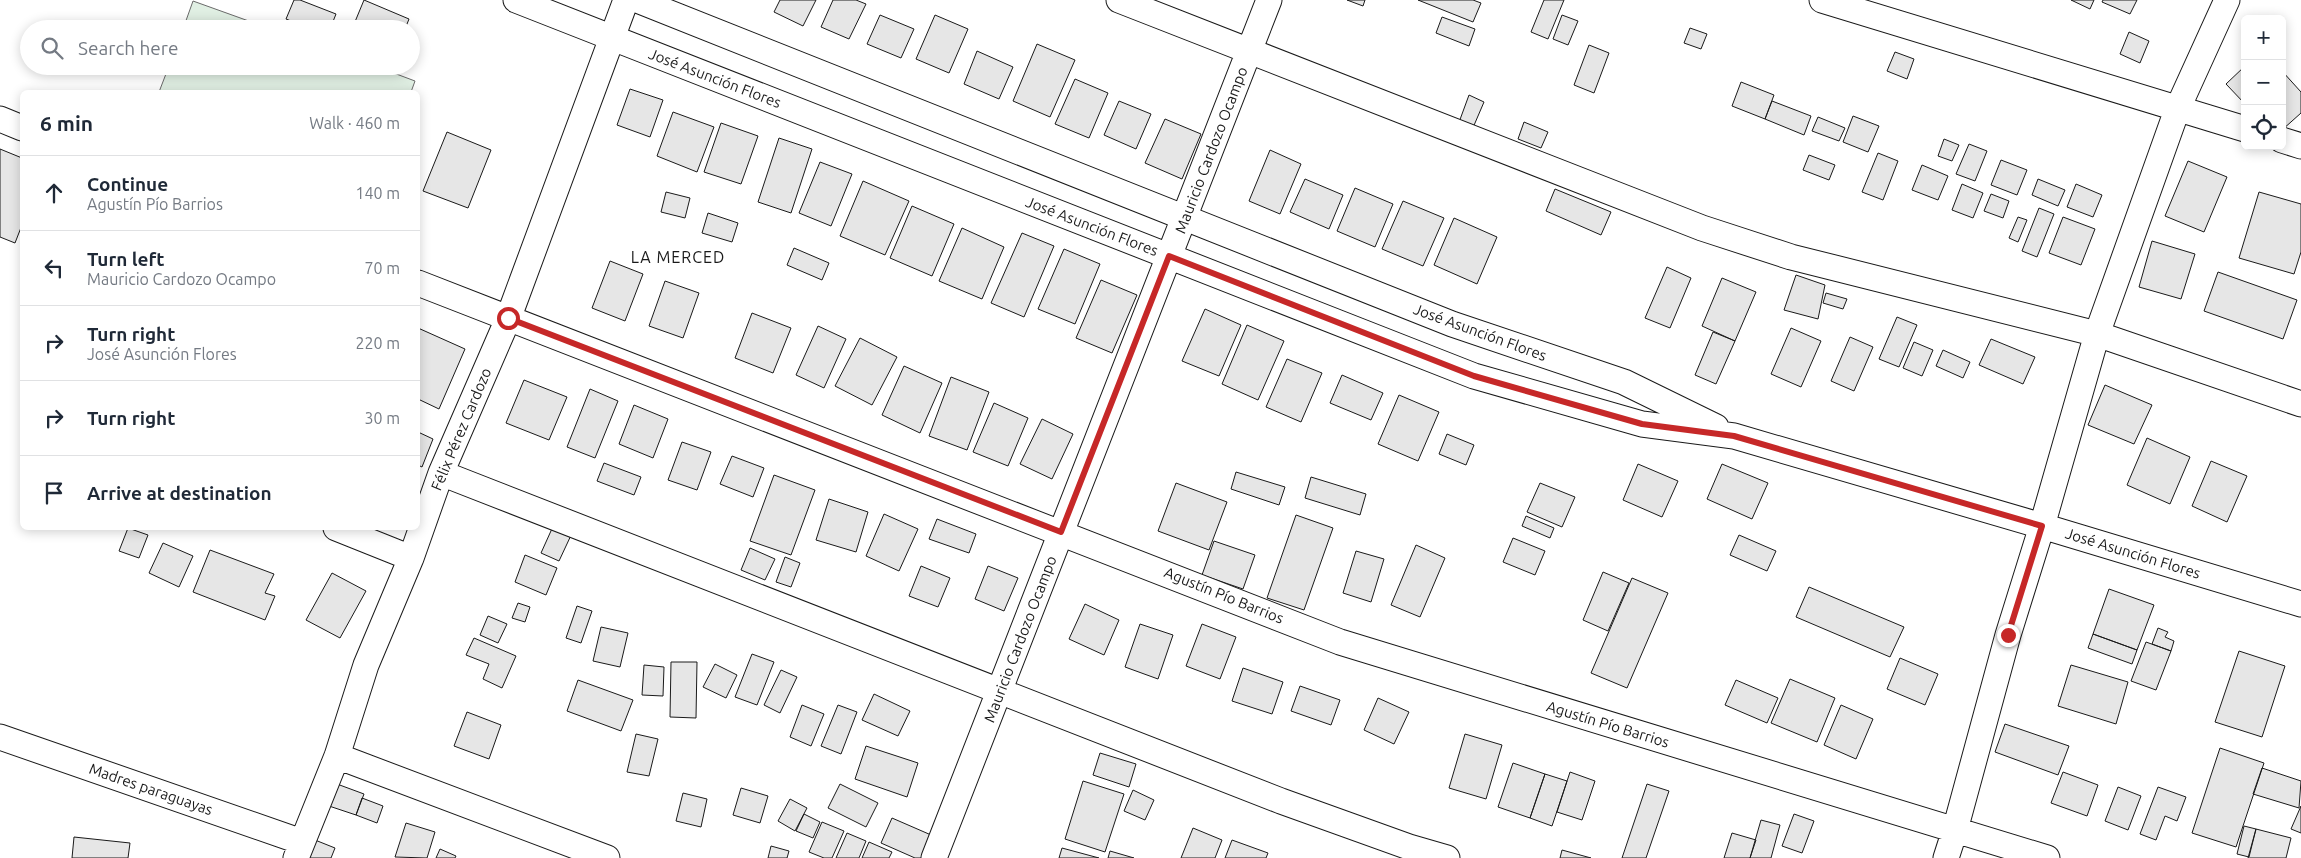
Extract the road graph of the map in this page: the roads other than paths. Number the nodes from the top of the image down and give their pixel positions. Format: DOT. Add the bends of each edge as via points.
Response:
graph roads {
  1 [pos="516,0"];
  2 [pos="626,0"];
  3 [pos="637,0"];
  4 [pos="1119,0"];
  5 [pos="1269,0"];
  6 [pos="1822,0"];
  7 [pos="2227,0"];
  8 [pos="612,38"];
  9 [pos="1249,51"];
  10 [pos="2177,110"];
  11 [pos="0,120"];
  12 [pos="20,127"];
  13 [pos="2241,128"];
  14 [pos="2286,141"];
  15 [pos="2301,146"];
  16 [pos="1184,218"];
  17 [pos="1169,256"];
  18 [pos="420,284"];
  19 [pos="508,318"];
  20 [pos="2097,334"];
  21 [pos="2301,404"];
  22 [pos="1734,436"];
  23 [pos="441,474"];
  24 [pos="2042,526"];
  25 [pos="341,530"];
  26 [pos="1061,532"];
  27 [pos="411,558"];
  28 [pos="2301,604"];
  29 [pos="1000,691"];
  30 [pos="0,737"];
  31 [pos="337,756"];
  32 [pos="1955,830"];
  33 [pos="299,850"];
  34 [pos="607,858"];
  35 [pos="934,858"];
  36 [pos="1447,858"];
  37 [pos="1946,858"];
  38 [pos="2047,858"];
  1 -- 8 [label="street, José Asunción Flores"];
  2 -- 8 [label="street, Félix Pérez Cardozo"];
  3 -- 16 [label="street, José Asunción Flores"];
  4 -- 9 [label="street"];
  5 -- 9 [label="street, Mauricio Cardozo Ocampo"];
  6 -- 10 [label="street"];
  7 -- 10 [label="street"];
  8 -- 17 [label="street, José Asunción Flores"];
  8 -- 19 [label="street, Félix Pérez Cardozo"];
  9 -- 16 [label="street, Mauricio Cardozo Ocampo"];
  9 -- 20 [label="street" via="1702,228 1791,256"];
  10 -- 13 [label="street"];
  10 -- 20 [label="street"];
  11 -- 12 [label="street"];
  14 -- 15 [label="street"];
  16 -- 17 [label="street, Mauricio Cardozo Ocampo"];
  16 -- 22 [label="street, José Asunción Flores" via="1452,324 1624,382"];
  17 -- 22 [label="street, José Asunción Flores" via="1474,376 1642,424"];
  17 -- 26 [label="street, Mauricio Cardozo Ocampo"];
  18 -- 19 [label="street, Agustín Pío Barrios"];
  19 -- 23 [label="street, Félix Pérez Cardozo"];
  19 -- 26 [label="street, Agustín Pío Barrios"];
  20 -- 21 [label="street"];
  20 -- 24 [label="street"];
  22 -- 24 [label="street, José Asunción Flores"];
  23 -- 27 [label="street, Félix Pérez Cardozo"];
  23 -- 29 [label="street"];
  24 -- 28 [label="street, José Asunción Flores"];
  24 -- 32 [label="street" via="2008,635"];
  25 -- 27 [label="street"];
  26 -- 29 [label="street, Mauricio Cardozo Ocampo"];
  26 -- 32 [label="street, Agustín Pío Barrios" via="1340,642"];
  27 -- 31 [label="street, Félix Pérez Cardozo" via="366,665"];
  29 -- 35 [label="street, Mauricio Cardozo Ocampo"];
  29 -- 36 [label="street" via="1280,801"];
  30 -- 33 [label="street, Madres paraguayas"];
  31 -- 33 [label="street, Félix Pérez Cardozo"];
  31 -- 34 [label="street"];
  32 -- 37 [label="street"];
  32 -- 38 [label="street, Agustín Pío Barrios"];
}
